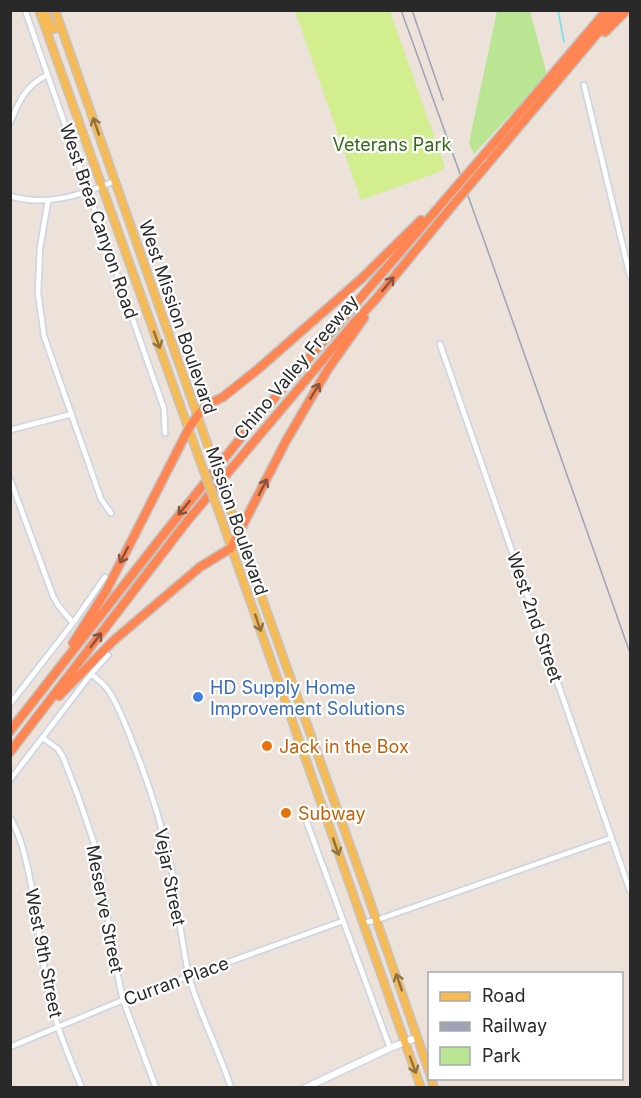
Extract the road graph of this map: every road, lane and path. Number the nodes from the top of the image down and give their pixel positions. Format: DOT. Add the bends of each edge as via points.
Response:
graph roads {
  1 [pos="25,10"];
  2 [pos="39,10"];
  3 [pos="44,10"];
  4 [pos="55,10"];
  5 [pos="607,10"];
  6 [pos="617,10"];
  7 [pos="627,10"];
  8 [pos="60,27"];
  9 [pos="583,48"];
  10 [pos="48,75"];
  11 [pos="584,85"];
  12 [pos="540,96"];
  13 [pos="10,123"];
  14 [pos="115,181"];
  15 [pos="102,186"];
  16 [pos="88,192"];
  17 [pos="10,196"];
  18 [pos="48,201"];
  19 [pos="442,203"];
  20 [pos="629,262"];
  21 [pos="630,276"];
  22 [pos="375,300"];
  23 [pos="440,344"];
  24 [pos="72,414"];
  25 [pos="197,416"];
  26 [pos="189,428"];
  27 [pos="10,430"];
  28 [pos="165,433"];
  29 [pos="10,480"];
  30 [pos="111,513"];
  31 [pos="239,533"];
  32 [pos="231,549"];
  33 [pos="105,577"];
  34 [pos="73,623"];
  35 [pos="108,655"];
  36 [pos="91,674"];
  37 [pos="13,696"];
  38 [pos="36,698"];
  39 [pos="10,704"];
  40 [pos="10,731"];
  41 [pos="22,736"];
  42 [pos="43,738"];
  43 [pos="10,752"];
  44 [pos="10,780"];
  45 [pos="10,818"];
  46 [pos="306,820"];
  47 [pos="611,838"];
  48 [pos="630,891"];
  49 [pos="377,920"];
  50 [pos="343,921"];
  51 [pos="363,923"];
  52 [pos="190,977"];
  53 [pos="123,1000"];
  54 [pos="57,1026"];
  55 [pos="418,1037"];
  56 [pos="405,1042"];
  57 [pos="10,1047"];
  58 [pos="390,1048"];
  59 [pos="428,1071"];
  60 [pos="82,1088"];
  61 [pos="156,1088"];
  62 [pos="231,1088"];
  63 [pos="304,1088"];
  64 [pos="421,1088"];
  1 -- 10 [label="street, West Brea Canyon Road"];
  2 -- 15 [label="main road, Mission Boulevard"];
  3 -- 8 [label="main road" via="52,28"];
  4 -- 8 [label="main road, West Mission Boulevard"];
  5 -- 9 [label="highway, Chino Valley Freeway"];
  6 -- 9 [label="highway, Chino Valley Freeway"];
  7 -- 9 [label="highway"];
  14 -- 8 [label="main road, West Mission Boulevard, one-way"];
  9 -- 12 [label="highway, Chino Valley Freeway"];
  10 -- 13 [label="street" via="30,86"];
  10 -- 16 [label="street, West Brea Canyon Road"];
  11 -- 20 [label="street"];
  12 -- 19 [label="highway, Chino Valley Freeway, bridge"];
  22 -- 12 [label="highway, Chino Valley Freeway, one-way, bridge"];
  14 -- 15 [label="street"];
  14 -- 25 [label="main road, West Mission Boulevard"];
  15 -- 16 [label="street"];
  15 -- 26 [label="main road, Mission Boulevard, one-way"];
  16 -- 18 [label="street"];
  16 -- 28 [label="street, West Brea Canyon Road" via="164,409"];
  17 -- 18 [label="street"];
  18 -- 24 [label="street" via="38,293 44,336"];
  19 -- 25 [label="highway" via="257,370"];
  19 -- 38 [label="highway, Chino Valley Freeway, one-way" via="247,430"];
  20 -- 21 [label="street"];
  31 -- 22 [label="highway, one-way" via="328,369"];
  41 -- 22 [label="highway, Chino Valley Freeway, one-way" via="188,520"];
  23 -- 47 [label="street, West 2nd Street"];
  24 -- 27 [label="street"];
  24 -- 30 [label="street" via="101,499"];
  25 -- 26 [label="highway"];
  25 -- 31 [label="main road, West Mission Boulevard, bridge"];
  26 -- 32 [label="main road, Mission Boulevard, bridge"];
  26 -- 38 [label="highway, one-way" via="106,591"];
  29 -- 34 [label="street" via="53,596"];
  31 -- 32 [label="highway"];
  31 -- 49 [label="main road, West Mission Boulevard"];
  32 -- 41 [label="highway" via="200,567 113,640"];
  32 -- 51 [label="main road, Mission Boulevard, one-way"];
  33 -- 34 [label="street"];
  34 -- 37 [label="street"];
  35 -- 36 [label="street"];
  36 -- 42 [label="street"];
  36 -- 52 [label="street, Vejar Street" via="109,692 146,777 166,843"];
  37 -- 39 [label="street"];
  38 -- 40 [label="highway, Chino Valley Freeway"];
  41 -- 43 [label="highway, Chino Valley Freeway"];
  42 -- 44 [label="street"];
  42 -- 53 [label="street, Meserve Street" via="63,757 94,843"];
  45 -- 54 [label="street, West 9th Street" via="27,863"];
  46 -- 50 [label="street"];
  47 -- 48 [label="street, West 2nd Street"];
  47 -- 49 [label="street"];
  49 -- 51 [label="street"];
  55 -- 49 [label="main road, West Mission Boulevard, one-way"];
  50 -- 52 [label="street, Curran Place"];
  50 -- 58 [label="street"];
  51 -- 56 [label="main road, Mission Boulevard"];
  52 -- 53 [label="street, Curran Place"];
  52 -- 62 [label="street, Vejar Street"];
  53 -- 54 [label="street, Curran Place"];
  53 -- 61 [label="street, Meserve Street"];
  54 -- 57 [label="street, Curran Place"];
  54 -- 60 [label="street, West 9th Street"];
  55 -- 56 [label="street"];
  55 -- 59 [label="main road, West Mission Boulevard"];
  56 -- 58 [label="street"];
  56 -- 64 [label="main road, one-way"];
  58 -- 63 [label="street"];
}
